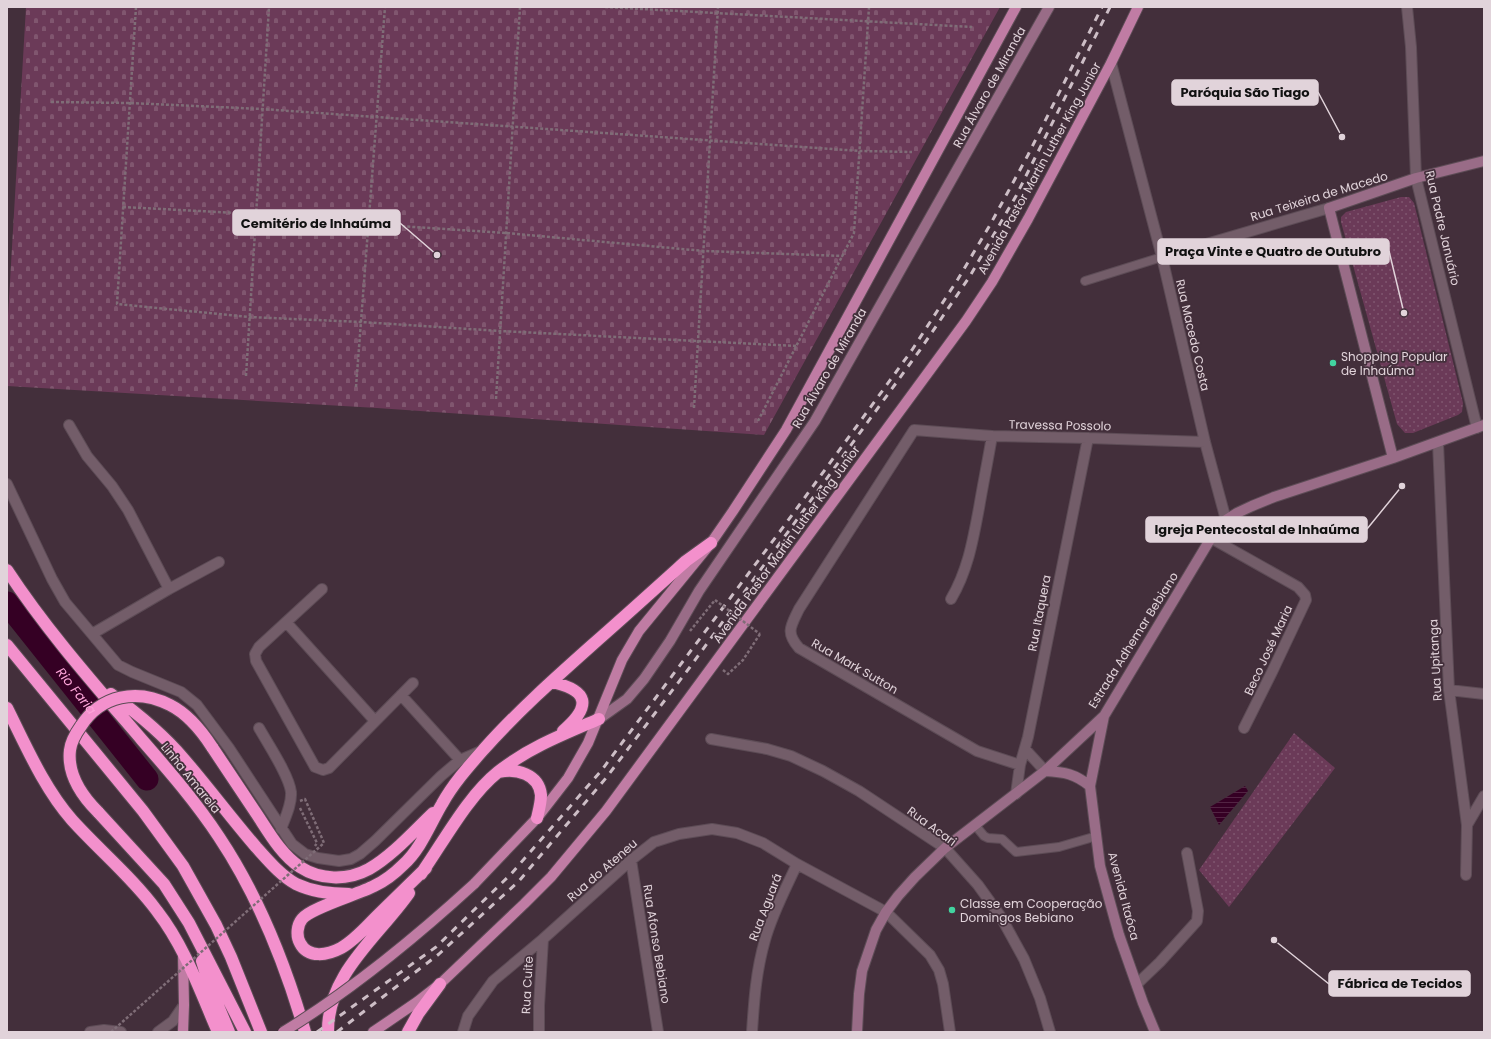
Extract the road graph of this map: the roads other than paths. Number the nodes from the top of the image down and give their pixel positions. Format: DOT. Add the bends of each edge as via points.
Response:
graph roads {
  1 [pos="1016,7"];
  2 [pos="1049,7"];
  3 [pos="1138,7"];
  4 [pos="1407,7"];
  5 [pos="1111,63"];
  6 [pos="1484,161"];
  7 [pos="1416,178"];
  8 [pos="1329,208"];
  9 [pos="1162,257"];
  10 [pos="1085,281"];
  11 [pos="69,425"];
  12 [pos="1481,427"];
  13 [pos="914,430"];
  14 [pos="992,436"];
  15 [pos="1088,438"];
  16 [pos="1205,442"];
  17 [pos="1438,443"];
  18 [pos="1393,458"];
  19 [pos="7,484"];
  20 [pos="1226,520"];
  21 [pos="1211,538"];
  22 [pos="711,543"];
  23 [pos="219,562"];
  24 [pos="7,570"];
  25 [pos="322,588"];
  26 [pos="169,589"];
  27 [pos="951,598"];
  28 [pos="286,622"];
  29 [pos="92,634"];
  30 [pos="7,645"];
  31 [pos="88,677"];
  32 [pos="551,682"];
  33 [pos="413,683"];
  34 [pos="1448,690"];
  35 [pos="1484,694"];
  36 [pos="401,695"];
  37 [pos="7,708"];
  38 [pos="1104,716"];
  39 [pos="599,719"];
  40 [pos="375,721"];
  41 [pos="259,728"];
  42 [pos="1244,728"];
  43 [pos="552,739"];
  44 [pos="711,739"];
  45 [pos="1025,749"];
  46 [pos="484,750"];
  47 [pos="460,760"];
  48 [pos="1020,765"];
  49 [pos="1045,771"];
  50 [pos="498,772"];
  51 [pos="1090,786"];
  52 [pos="1016,794"];
  53 [pos="1484,796"];
  54 [pos="443,802"];
  55 [pos="537,818"];
  56 [pos="975,825"];
  57 [pos="1467,825"];
  58 [pos="281,829"];
  59 [pos="1096,836"];
  60 [pos="945,848"];
  61 [pos="1187,854"];
  62 [pos="631,860"];
  63 [pos="797,864"];
  64 [pos="426,868"];
  65 [pos="1466,875"];
  66 [pos="359,894"];
  67 [pos="886,912"];
  68 [pos="196,938"];
  69 [pos="543,939"];
  70 [pos="182,950"];
  71 [pos="440,984"];
  72 [pos="1137,984"];
  73 [pos="184,1006"];
  74 [pos="93,1032"];
  75 [pos="121,1032"];
  76 [pos="158,1032"];
  77 [pos="183,1032"];
  78 [pos="218,1032"];
  79 [pos="229,1032"];
  80 [pos="245,1032"];
  81 [pos="260,1032"];
  82 [pos="283,1032"];
  83 [pos="305,1032"];
  84 [pos="328,1032"];
  85 [pos="373,1032"];
  86 [pos="408,1032"];
  87 [pos="463,1032"];
  88 [pos="539,1032"];
  89 [pos="658,1032"];
  90 [pos="752,1032"];
  91 [pos="857,1032"];
  92 [pos="950,1032"];
  93 [pos="1050,1032"];
  94 [pos="1155,1032"];
  1 -- 22 [label="main road" via="786,430 734,512"];
  2 -- 39 [label="main road, Rua Álvaro de Miranda" via="815,421 699,591 644,679 627,698"];
  3 -- 5 [label="main road, Avenida Pastor Martin Luther King Junior"];
  4 -- 7 [label="street, Rua Padre Januário"];
  5 -- 9 [label="street, Rua Macedo Costa"];
  5 -- 71 [label="main road, Avenida Pastor Martin Luther King Junior" via="1028,220 992,282 961,328 606,811 551,877"];
  6 -- 7 [label="main road, Rua Teixeira de Macedo"];
  7 -- 8 [label="main road, Rua Teixeira de Macedo"];
  7 -- 12 [label="street, Rua Padre Januário"];
  8 -- 9 [label="street, Rua Teixeira de Macedo"];
  8 -- 18 [label="main road"];
  9 -- 10 [label="lane"];
  9 -- 16 [label="street, Rua Macedo Costa"];
  11 -- 26 [label="street" via="88,456 121,498"];
  12 -- 17 [label="main road, Estrada Adhemar Bebiano"];
  13 -- 14 [label="street, Travessa Possolo"];
  13 -- 48 [label="street, Rua Mark Sutton" via="799,609 790,628 792,640 813,657 977,751"];
  14 -- 15 [label="street, Travessa Possolo"];
  14 -- 27 [label="street" via="972,547 965,571"];
  15 -- 16 [label="street, Travessa Possolo"];
  15 -- 45 [label="street, Rua Itaquera"];
  16 -- 20 [label="street, Rua Macedo Costa"];
  17 -- 18 [label="main road, Estrada Adhemar Bebiano"];
  17 -- 34 [label="street, Rua Upitanga"];
  18 -- 20 [label="main road, Estrada Adhemar Bebiano" via="1274,497"];
  19 -- 29 [label="street" via="65,602"];
  20 -- 21 [label="main road, Estrada Adhemar Bebiano"];
  21 -- 38 [label="main road, Estrada Adhemar Bebiano"];
  21 -- 42 [label="street, Beco José Maria" via="1298,587 1306,600"];
  22 -- 32 [label="highway" via="686,561"];
  22 -- 39 [label="main road" via="639,631 622,660"];
  23 -- 26 [label="street"];
  24 -- 31 [label="highway, Linha Amarela" via="47,627"];
  25 -- 28 [label="street"];
  26 -- 29 [label="street"];
  28 -- 40 [label="street"];
  28 -- 40 [label="street" via="258,647 256,661 315,768 329,768"];
  29 -- 58 [label="street" via="118,665 181,692 197,705 229,748"];
  30 -- 81 [label="highway" via="144,812 183,866 216,924"];
  31 -- 66 [label="highway" via="139,715 163,737 274,867 296,883 312,890 330,894"];
  31 -- 83 [label="highway, Linha Amarela" via="195,804 239,869 262,911 275,943"];
  32 -- 43 [label="highway" via="571,688 580,696 582,702 582,708 574,721"];
  32 -- 46 [label="highway" via="522,708"];
  33 -- 36 [label="street"];
  34 -- 35 [label="street"];
  34 -- 57 [label="street, Rua Upitanga"];
  36 -- 40 [label="street"];
  36 -- 47 [label="street"];
  37 -- 70 [label="highway" via="53,794 72,820 148,899 170,928"];
  38 -- 49 [label="main road, Estrada Adhemar Bebiano"];
  38 -- 51 [label="main road, Avenida Itaóca"];
  39 -- 43 [label="highway"];
  39 -- 55 [label="main road" via="568,778"];
  41 -- 58 [label="street" via="284,772 291,791"];
  43 -- 50 [label="highway"];
  44 -- 60 [label="street, Rua Acari" via="767,749 798,759 859,791"];
  45 -- 48 [label="street, Rua Itaquera"];
  45 -- 49 [label="street"];
  46 -- 47 [label="street"];
  46 -- 54 [label="highway"];
  47 -- 58 [label="street" via="375,841 351,859 328,860 305,854 292,844"];
  48 -- 52 [label="street, Rua Itaquera"];
  49 -- 51 [label="main road" via="1074,775"];
  49 -- 52 [label="main road, Estrada Adhemar Bebiano"];
  50 -- 55 [label="highway" via="518,771 534,779 541,795"];
  50 -- 64 [label="highway" via="466,807"];
  51 -- 59 [label="main road, Avenida Itaóca"];
  52 -- 56 [label="main road, Estrada Adhemar Bebiano"];
  53 -- 57 [label="street"];
  54 -- 66 [label="highway" via="419,846 405,863 377,885"];
  54 -- 68 [label="highway, bridge" via="405,840 368,869 350,877 313,874 298,866 283,851 199,728 185,715 156,699 138,696 109,700 95,709 75,736 70,750 73,776 87,801 164,884 179,905"];
  55 -- 82 [label="main road, bridge" via="474,884 440,915 341,994"];
  56 -- 59 [label="lane" via="984,836 1002,839 1016,852 1059,847"];
  56 -- 60 [label="main road, Estrada Adhemar Bebiano"];
  57 -- 65 [label="street, Rua Upitanga"];
  59 -- 72 [label="main road, Avenida Itaóca" via="1100,866 1119,935"];
  60 -- 67 [label="main road, Estrada Adhemar Bebiano" via="907,886"];
  60 -- 93 [label="street, Rua Acari" via="978,885 1001,917 1024,959"];
  61 -- 72 [label="street" via="1198,911 1197,921"];
  62 -- 63 [label="street, Rua do Ateneu" via="654,842 679,834 712,829 738,833 763,843"];
  62 -- 69 [label="street, Rua do Ateneu"];
  62 -- 89 [label="street, Rua Afonso Bebiano"];
  63 -- 67 [label="street, Rua do Ateneu"];
  63 -- 90 [label="street, Rua Aguará" via="765,940 756,982"];
  64 -- 66 [label="highway" via="341,948 320,955 304,949 297,936 302,919 310,912"];
  64 -- 84 [label="highway" via="400,906 352,962 340,982 332,1003"];
  67 -- 91 [label="main road, Estrada Adhemar Bebiano" via="876,930 862,971"];
  67 -- 92 [label="street, Rua do Ateneu" via="930,956 939,970 944,984"];
  68 -- 79 [label="highway" via="204,969"];
  68 -- 80 [label="highway"];
  69 -- 87 [label="street, Rua do Ateneu" via="493,981 468,1016"];
  69 -- 88 [label="street, Rua Cuite"];
  70 -- 73 [label="main road"];
  70 -- 78 [label="highway"];
  71 -- 85 [label="main road, Avenida Pastor Martin Luther King Junior"];
  71 -- 86 [label="highway"];
  72 -- 94 [label="main road, Avenida Itaóca"];
  73 -- 76 [label="street" via="173,1021"];
  73 -- 77 [label="main road"];
  74 -- 75 [label="street"];
}
